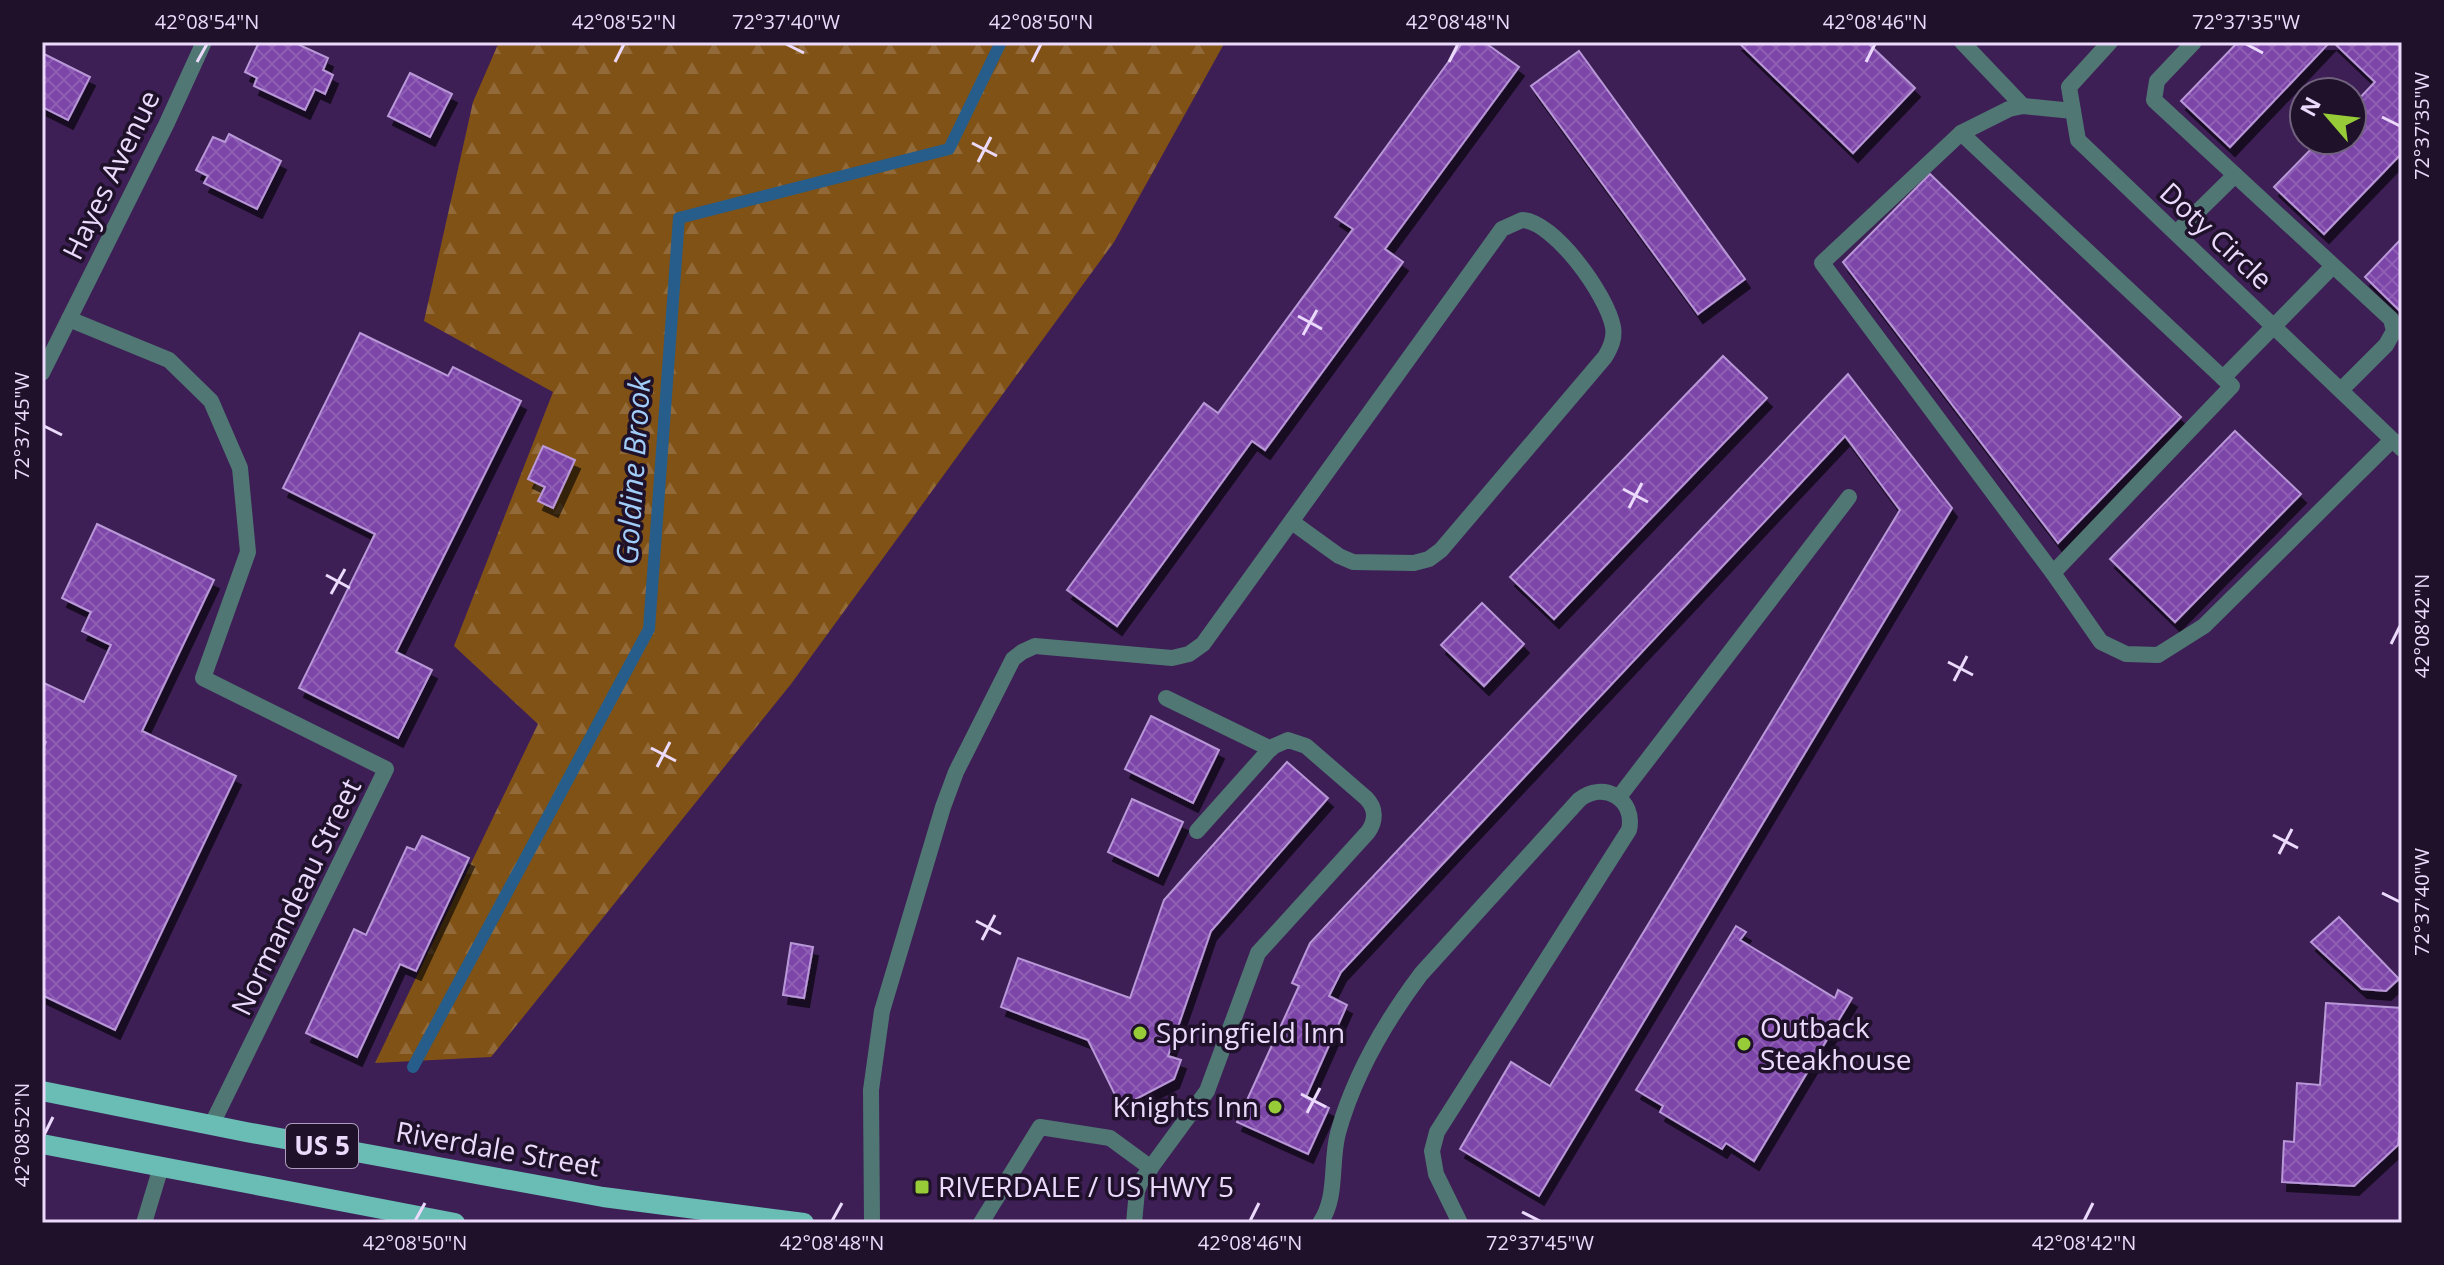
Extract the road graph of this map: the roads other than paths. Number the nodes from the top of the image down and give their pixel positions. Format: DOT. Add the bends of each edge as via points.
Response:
graph roads {
  1 [pos="204,42"];
  2 [pos="1962,42"];
  3 [pos="2110,42"];
  4 [pos="2194,42"];
  5 [pos="2023,106"];
  6 [pos="2073,111"];
  7 [pos="1961,133"];
  8 [pos="2235,175"];
  9 [pos="2176,233"];
  10 [pos="2333,266"];
  11 [pos="69,319"];
  12 [pos="2274,326"];
  13 [pos="42,373"];
  14 [pos="2223,378"];
  15 [pos="2341,390"];
  16 [pos="2397,445"];
  17 [pos="1849,497"];
  18 [pos="1292,522"];
  19 [pos="2053,573"];
  20 [pos="1166,698"];
  21 [pos="1271,749"];
  22 [pos="1619,797"];
  23 [pos="1197,831"];
  24 [pos="42,1091"];
  25 [pos="212,1124"];
  26 [pos="42,1144"];
  27 [pos="161,1167"];
  28 [pos="1151,1168"];
  29 [pos="144,1223"];
  30 [pos="455,1223"];
  31 [pos="804,1223"];
  32 [pos="872,1223"];
  33 [pos="981,1223"];
  34 [pos="1134,1223"];
  35 [pos="1320,1223"];
  36 [pos="1460,1223"];
  1 -- 11 [label="street, Hayes Avenue"];
  2 -- 5 [label="street"];
  3 -- 6 [label="street, Doty Circle" via="2069,86"];
  4 -- 8 [label="street" via="2157,81 2154,100"];
  5 -- 6 [label="street"];
  5 -- 7 [label="street"];
  6 -- 9 [label="street, Doty Circle" via="2078,140"];
  7 -- 14 [label="street"];
  7 -- 19 [label="street" via="1822,263"];
  8 -- 9 [label="street"];
  8 -- 10 [label="street"];
  9 -- 12 [label="street, Doty Circle"];
  10 -- 12 [label="street"];
  10 -- 15 [label="street" via="2391,319 2394,331"];
  11 -- 13 [label="street, Hayes Avenue"];
  11 -- 25 [label="street, Normandeau Street" via="169,360 211,401 240,468 248,552 203,678 386,769"];
  12 -- 14 [label="street"];
  12 -- 15 [label="street, Doty Circle"];
  14 -- 19 [label="street" via="2232,386"];
  15 -- 16 [label="street, Doty Circle"];
  16 -- 19 [label="street" via="2204,626 2158,655 2126,654 2101,642"];
  17 -- 22 [label="street"];
  18 -- 18 [label="street" via="1502,229 1522,220 1542,226 1593,281 1613,326 1611,346 1584,381 1429,559 1353,562"];
  18 -- 32 [label="street" via="1203,644 1189,654 1172,658 1035,646 1005,671 943,807 882,1011 871,1090"];
  20 -- 21 [label="street"];
  21 -- 23 [label="street"];
  21 -- 28 [label="street" via="1288,740 1306,746 1370,803 1373,821 1258,953 1207,1091"];
  22 -- 35 [label="street" via="1599,791 1579,800 1402,1000 1345,1107 1332,1196"];
  22 -- 36 [label="street" via="1630,815 1626,837 1437,1132 1432,1151 1436,1174"];
  24 -- 25 [label="main road, Riverdale Street / US 5"];
  25 -- 31 [label="main road, Riverdale Street / US 5" via="603,1197"];
  26 -- 27 [label="main road, US 5"];
  27 -- 29 [label="street"];
  27 -- 30 [label="main road, US 5"];
  28 -- 33 [label="street" via="1110,1138 1040,1127"];
  28 -- 34 [label="street" via="1138,1188"];
}
